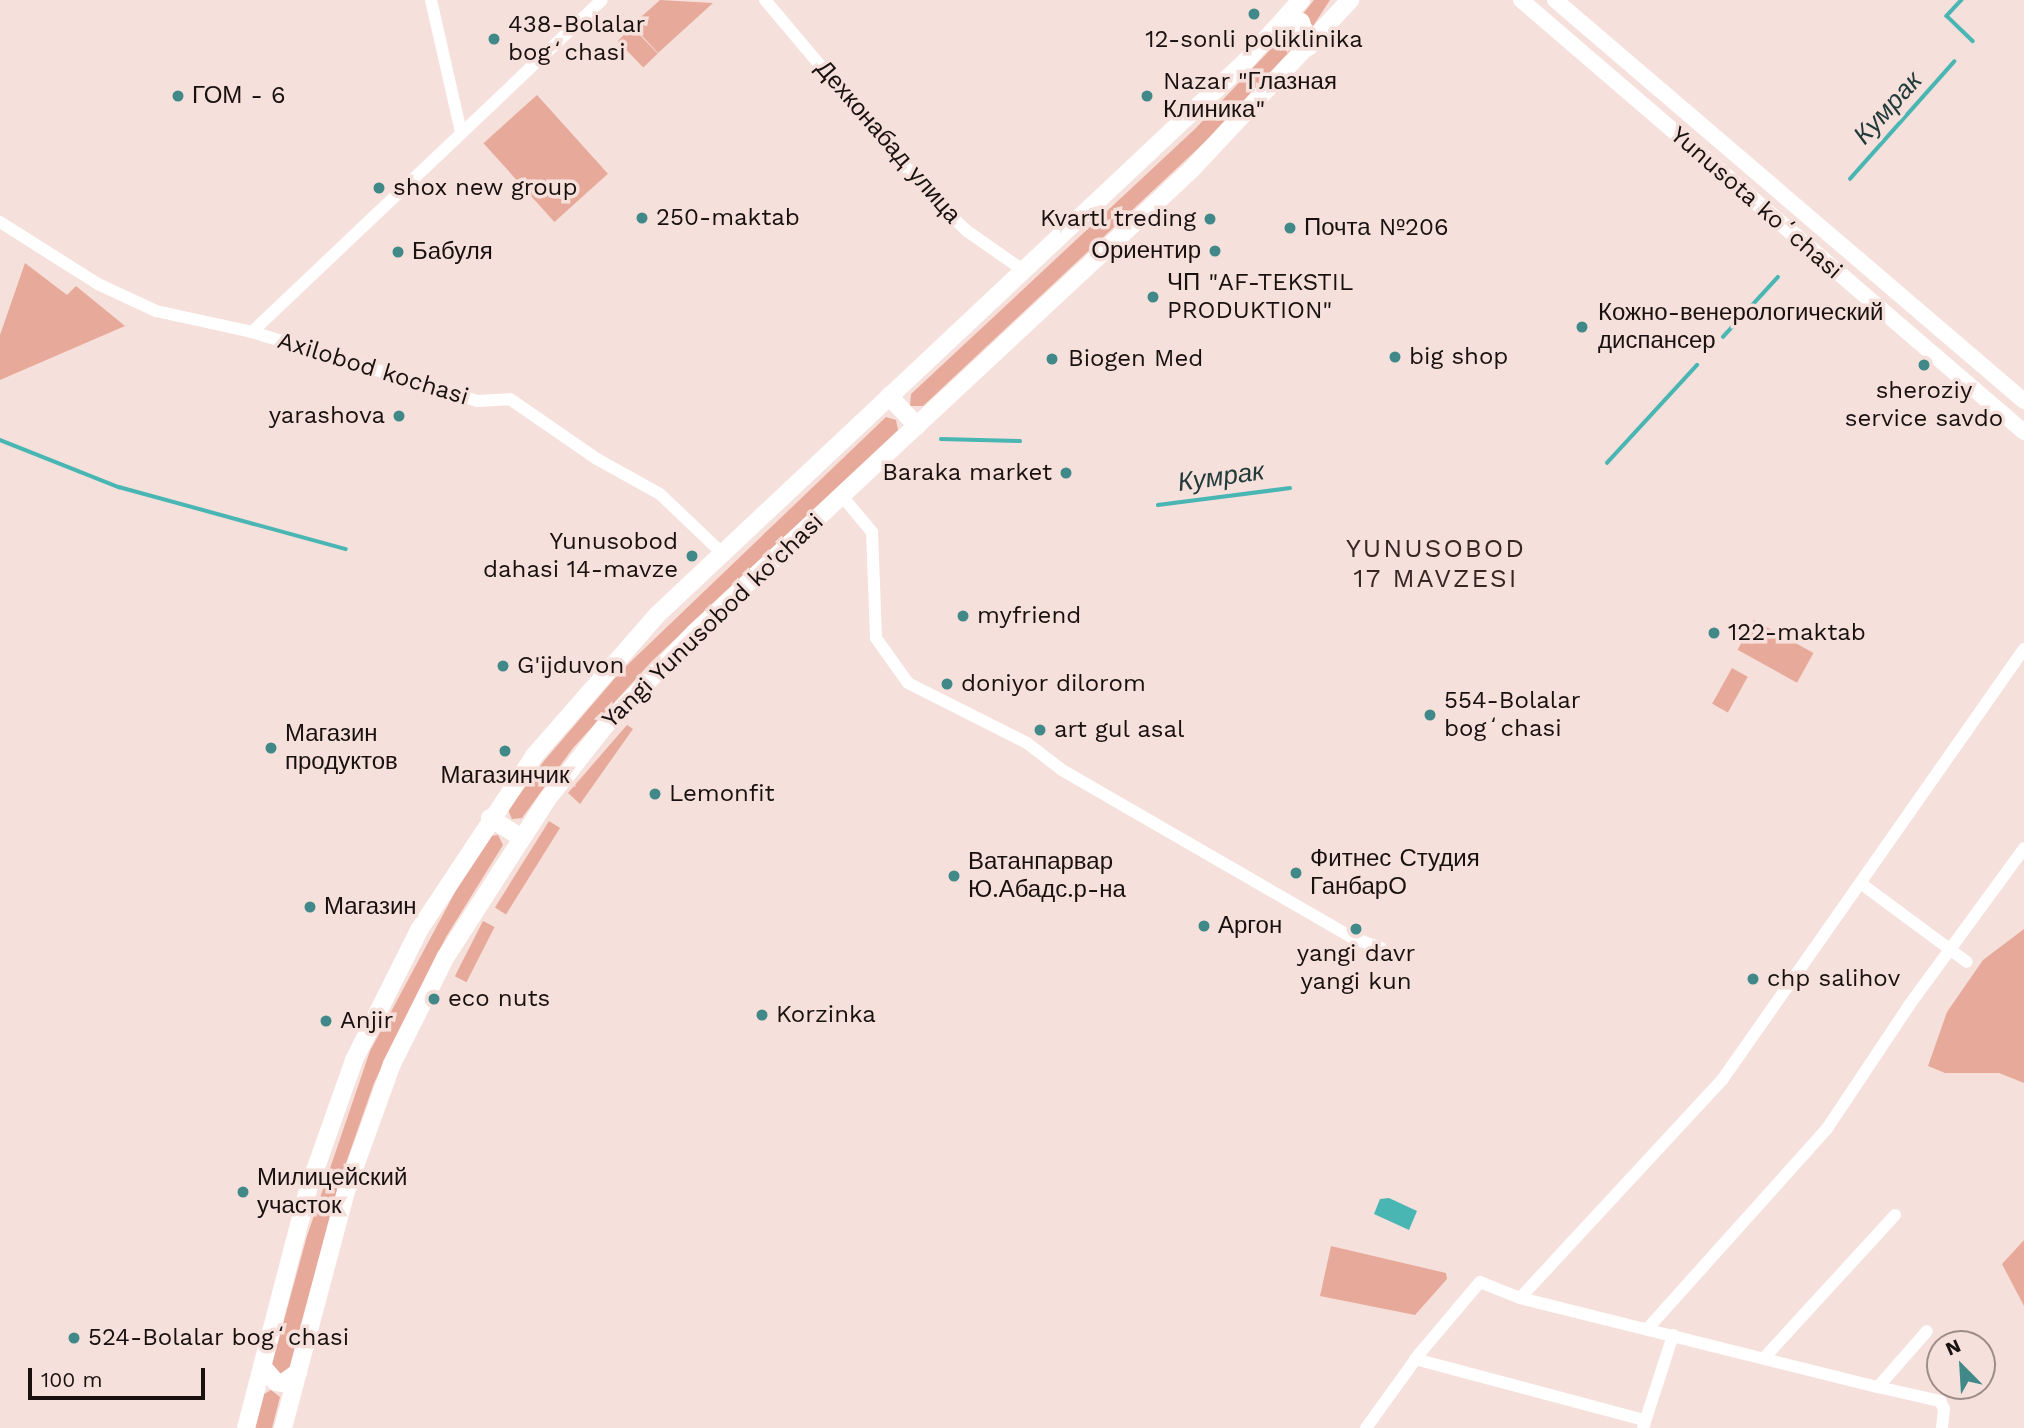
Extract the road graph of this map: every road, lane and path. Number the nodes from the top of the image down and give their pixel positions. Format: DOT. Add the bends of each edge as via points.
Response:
graph roads {
  1 [pos="431,0"];
  2 [pos="602,0"];
  3 [pos="765,0"];
  4 [pos="1301,0"];
  5 [pos="1350,0"];
  6 [pos="1521,0"];
  7 [pos="1555,0"];
  8 [pos="1283,21"];
  9 [pos="1309,47"];
  10 [pos="461,132"];
  11 [pos="0,222"];
  12 [pos="1023,270"];
  13 [pos="252,332"];
  14 [pos="889,396"];
  15 [pos="2024,401"];
  16 [pos="917,426"];
  17 [pos="2024,432"];
  18 [pos="842,496"];
  19 [pos="722,553"];
  20 [pos="2024,649"];
  21 [pos="490,818"];
  22 [pos="521,837"];
  23 [pos="2024,848"];
  24 [pos="1863,885"];
  25 [pos="1381,948"];
  26 [pos="1952,948"];
  27 [pos="1967,962"];
  28 [pos="1895,1215"];
  29 [pos="1520,1298"];
  30 [pos="1648,1327"];
  31 [pos="1926,1332"];
  32 [pos="1673,1335"];
  33 [pos="1764,1358"];
  34 [pos="1415,1359"];
  35 [pos="262,1366"];
  36 [pos="298,1372"];
  37 [pos="1878,1387"];
  38 [pos="1644,1424"];
  39 [pos="246,1428"];
  40 [pos="283,1428"];
  41 [pos="1366,1428"];
  42 [pos="1941,1428"];
  1 -- 10 [label="street"];
  2 -- 10 [label="street"];
  3 -- 12 [label="street, Дехконабад улица" via="933,199 967,231"];
  4 -- 8 [label="main road, Yangi Yunusobod ko'chasi"];
  5 -- 9 [label="main road, Yangi Yunusobod ko'chasi"];
  6 -- 17 [label="street, Yunusota koʻchasi"];
  7 -- 15 [label="street, Yunusota koʻchasi"];
  8 -- 9 [label="main road" via="1301,22"];
  8 -- 12 [label="main road, Yangi Yunusobod ko'chasi"];
  9 -- 16 [label="main road, Yangi Yunusobod ko'chasi" via="1191,170"];
  10 -- 13 [label="street"];
  11 -- 13 [label="street, Axilobod kochasi" via="99,284 156,311"];
  12 -- 14 [label="main road, Yangi Yunusobod ko'chasi"];
  13 -- 19 [label="street, Axilobod kochasi" via="477,401 510,399 597,459 660,494"];
  14 -- 16 [label="main road"];
  14 -- 19 [label="main road, Yangi Yunusobod ko'chasi"];
  16 -- 18 [label="main road, Yangi Yunusobod ko'chasi"];
  18 -- 22 [label="main road, Yangi Yunusobod ko'chasi" via="639,689 579,758"];
  18 -- 25 [label="street" via="872,532 876,638 908,683 1027,743 1062,770 1353,938"];
  19 -- 21 [label="main road, Yangi Yunusobod ko'chasi" via="591,686"];
  20 -- 24 [label="street"];
  21 -- 22 [label="main road"];
  21 -- 35 [label="main road, Yangi Yunusobod ko'chasi" via="419,930 354,1060 309,1190"];
  22 -- 36 [label="main road, Yangi Yunusobod ko'chasi" via="432,980 381,1090 346,1191"];
  23 -- 26 [label="street"];
  24 -- 26 [label="street"];
  24 -- 29 [label="street" via="1722,1080"];
  26 -- 27 [label="street"];
  26 -- 30 [label="street" via="1826,1130"];
  28 -- 33 [label="street"];
  29 -- 30 [label="street"];
  29 -- 34 [label="street" via="1480,1282"];
  30 -- 32 [label="street"];
  31 -- 37 [label="street"];
  32 -- 33 [label="street"];
  32 -- 38 [label="street"];
  33 -- 37 [label="street"];
  34 -- 38 [label="street"];
  34 -- 41 [label="street"];
  35 -- 36 [label="main road" via="276,1382 284,1383"];
  35 -- 39 [label="main road, Yangi Yunusobod ko'chasi"];
  36 -- 40 [label="main road, Yangi Yunusobod ko'chasi"];
  37 -- 42 [label="street" via="1940,1401 1944,1409"];
}
